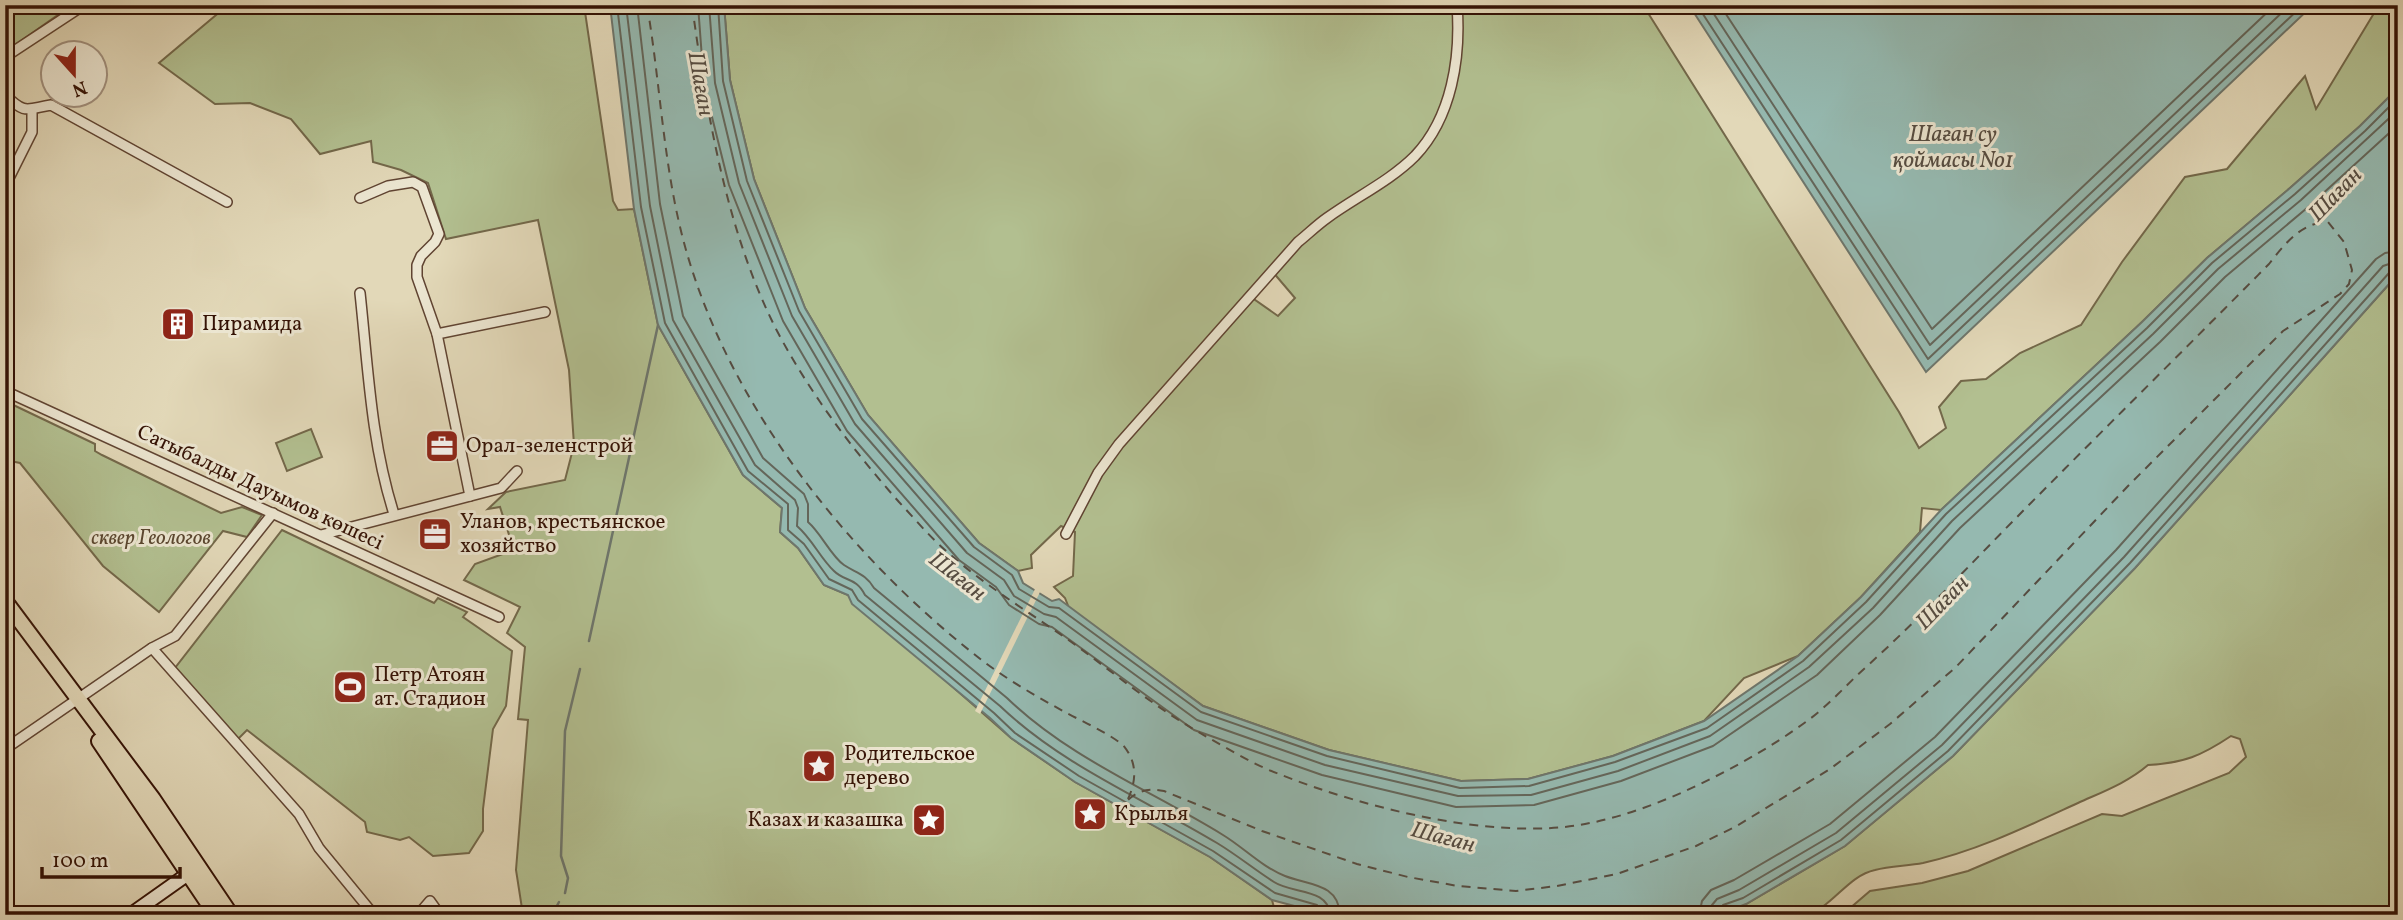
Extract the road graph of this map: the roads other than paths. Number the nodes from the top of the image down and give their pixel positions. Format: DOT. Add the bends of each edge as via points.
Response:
graph roads {
  1 [pos="84,5"];
  2 [pos="1457,5"];
  3 [pos="5,57"];
  4 [pos="5,95"];
  5 [pos="32,111"];
  6 [pos="5,186"];
  7 [pos="360,198"];
  8 [pos="227,202"];
  9 [pos="360,293"];
  10 [pos="545,312"];
  11 [pos="437,334"];
  12 [pos="5,391"];
  13 [pos="517,471"];
  14 [pos="470,496"];
  15 [pos="273,513"];
  16 [pos="394,514"];
  17 [pos="1066,534"];
  18 [pos="321,535"];
  19 [pos="5,601"];
  20 [pos="5,617"];
  21 [pos="499,617"];
  22 [pos="152,649"];
  23 [pos="76,702"];
  24 [pos="5,750"];
  25 [pos="194,870"];
  26 [pos="130,915"];
  27 [pos="216,915"];
  28 [pos="231,915"];
  29 [pos="374,915"];
  30 [pos="418,915"];
  31 [pos="440,915"];
  1 -- 3 [label="street"];
  2 -- 17 [label="street" via="1451,87 1430,136 1383,181 1298,242 1119,444"];
  4 -- 5 [label="street" via="20,109"];
  5 -- 6 [label="street" via="32,132"];
  5 -- 8 [label="street" via="51,105"];
  7 -- 11 [label="street" via="413,181 422,187 439,234 421,256 418,277"];
  9 -- 16 [label="street" via="376,442"];
  10 -- 11 [label="street"];
  11 -- 14 [label="street"];
  12 -- 15 [label="street, Сатыбалды Дауымов көшесі"];
  13 -- 14 [label="street" via="501,488"];
  14 -- 16 [label="street"];
  15 -- 18 [label="street, Сатыбалды Дауымов көшесі"];
  15 -- 22 [label="street" via="175,636"];
  16 -- 18 [label="street"];
  18 -- 21 [label="street, Сатыбалды Дауымов көшесі"];
  19 -- 23 [label="main road"];
  20 -- 23 [label="main road"];
  22 -- 23 [label="street"];
  22 -- 29 [label="street" via="299,814 319,848"];
  23 -- 24 [label="street"];
  23 -- 25 [label="main road"];
  25 -- 26 [label="main road"];
  25 -- 27 [label="main road"];
  25 -- 28 [label="main road"];
  30 -- 31 [label="street" via="430,901"];
}
